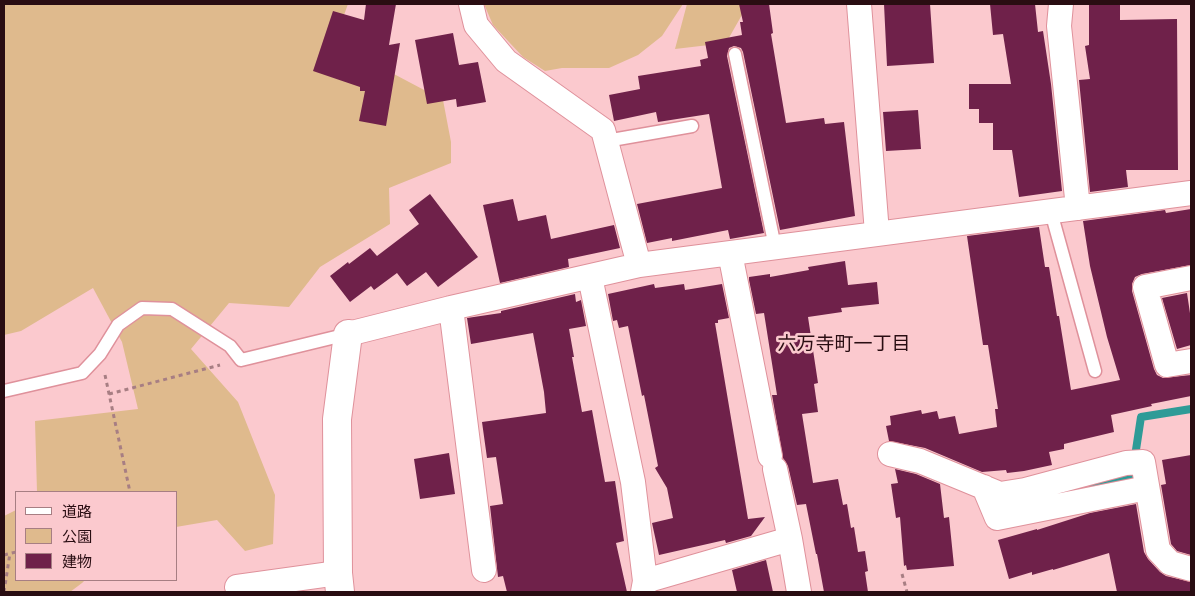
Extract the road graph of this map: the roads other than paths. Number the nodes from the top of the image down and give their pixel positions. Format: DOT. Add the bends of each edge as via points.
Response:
graph roads {
  1 [pos="471,4"];
  2 [pos="858,4"];
  3 [pos="1061,4"];
  4 [pos="735,54"];
  5 [pos="692,126"];
  6 [pos="606,142"];
  7 [pos="1191,193"];
  8 [pos="1078,208"];
  9 [pos="1051,212"];
  10 [pos="878,233"];
  11 [pos="775,248"];
  12 [pos="730,253"];
  13 [pos="639,265"];
  14 [pos="590,277"];
  15 [pos="1191,278"];
  16 [pos="451,308"];
  17 [pos="348,334"];
  18 [pos="1191,361"];
  19 [pos="1096,371"];
  20 [pos="4,392"];
  21 [pos="890,454"];
  22 [pos="790,539"];
  23 [pos="484,570"];
  24 [pos="1191,570"];
  25 [pos="339,583"];
  26 [pos="644,586"];
  27 [pos="236,587"];
  28 [pos="799,592"];
  1 -- 6 [label="street" via="476,25 506,61 603,130"];
  2 -- 10 [label="street"];
  3 -- 8 [label="street" via="1059,26"];
  4 -- 11 [label="lane"];
  5 -- 6 [label="lane"];
  6 -- 13 [label="street"];
  7 -- 8 [label="street"];
  8 -- 9 [label="street"];
  9 -- 10 [label="street"];
  9 -- 19 [label="lane"];
  10 -- 11 [label="street"];
  11 -- 12 [label="street"];
  12 -- 13 [label="street"];
  12 -- 22 [label="street"];
  13 -- 14 [label="street"];
  14 -- 16 [label="street"];
  14 -- 26 [label="street" via="633,482"];
  15 -- 18 [label="street" via="1144,287 1167,365"];
  16 -- 17 [label="street"];
  16 -- 23 [label="street"];
  17 -- 20 [label="lane" via="241,360 230,346 172,309 142,308 118,325 100,354 82,372"];
  17 -- 25 [label="street" via="336,419"];
  21 -- 24 [label="street" via="920,461 1000,494 1126,463 1143,462 1158,550 1170,563"];
  22 -- 26 [label="street"];
  22 -- 28 [label="street"];
  25 -- 27 [label="street"];
}
